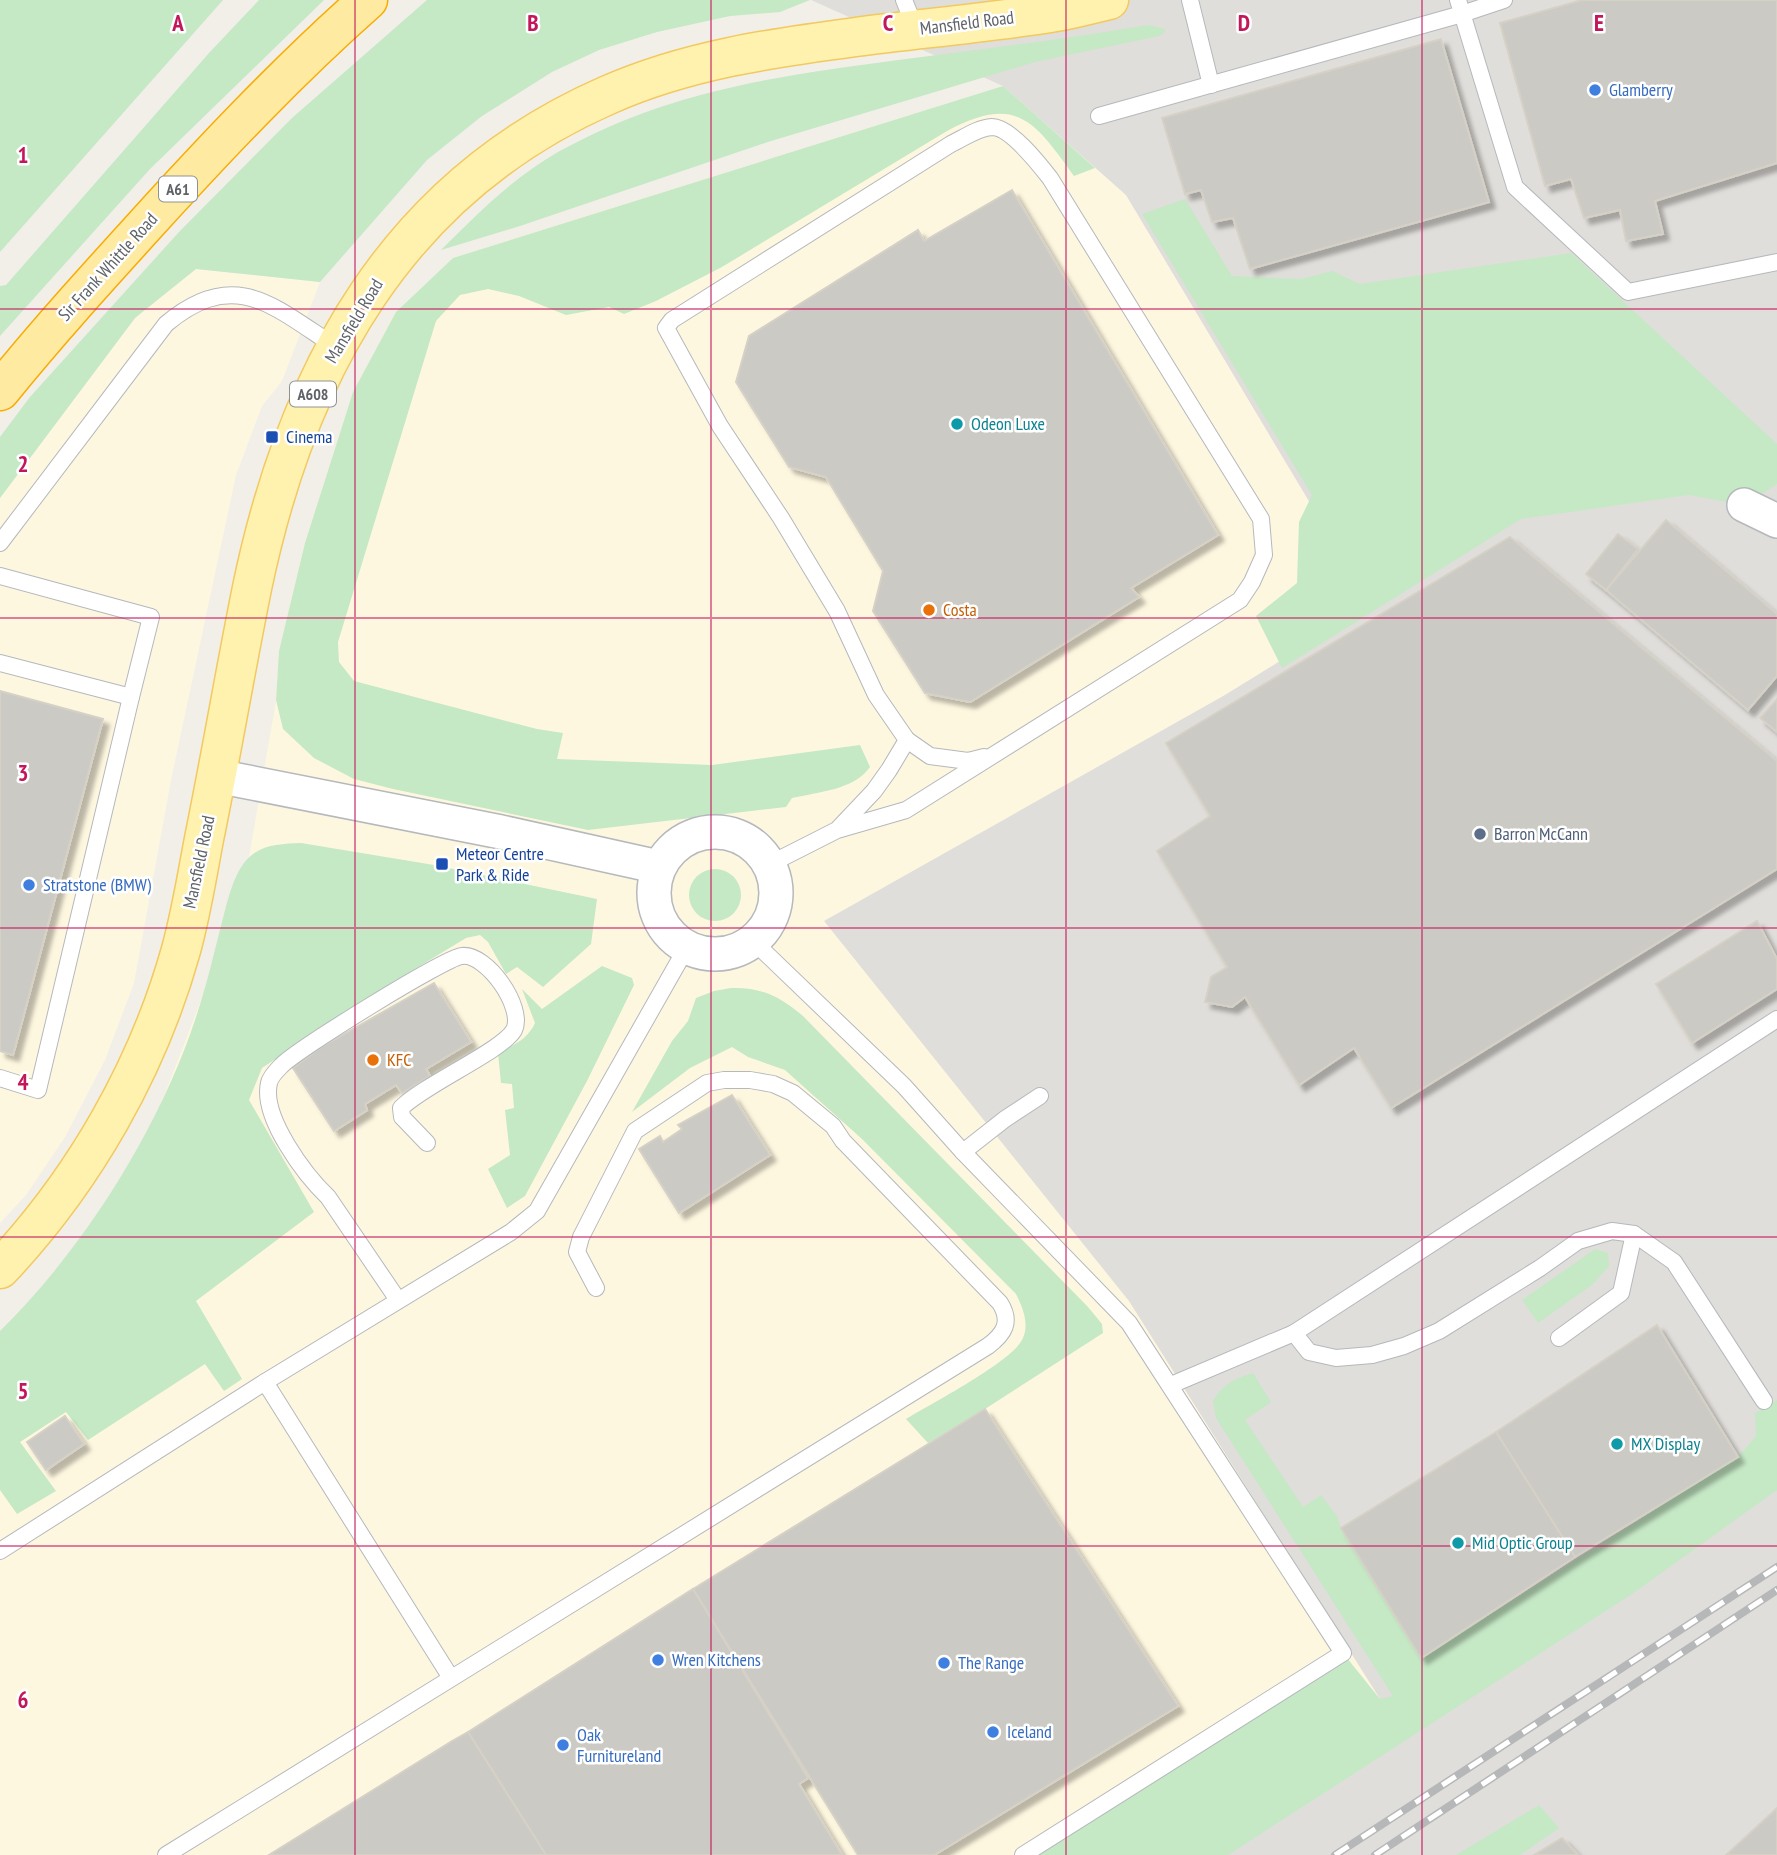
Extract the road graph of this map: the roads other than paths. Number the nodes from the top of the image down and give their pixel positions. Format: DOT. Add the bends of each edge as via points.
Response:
graph roads {
  1 [pos="368,0"];
  2 [pos="1109,0"];
  3 [pos="1190,0"];
  4 [pos="1504,0"];
  5 [pos="1070,4"];
  6 [pos="1460,7"];
  7 [pos="910,15"];
  8 [pos="1211,85"];
  9 [pos="1099,116"];
  10 [pos="1777,262"];
  11 [pos="336,346"];
  12 [pos="0,391"];
  13 [pos="1744,505"];
  14 [pos="1777,521"];
  15 [pos="0,543"];
  16 [pos="0,576"];
  17 [pos="0,663"];
  18 [pos="131,697"];
  19 [pos="907,740"];
  20 [pos="993,755"];
  21 [pos="217,776"];
  22 [pos="837,830"];
  23 [pos="769,864"];
  24 [pos="659,867"];
  25 [pos="753,941"];
  26 [pos="687,947"];
  27 [pos="1777,1019"];
  28 [pos="0,1079"];
  29 [pos="1040,1096"];
  30 [pos="427,1143"];
  31 [pos="963,1152"];
  32 [pos="1634,1234"];
  33 [pos="0,1269"];
  34 [pos="596,1288"];
  35 [pos="397,1300"];
  36 [pos="1294,1333"];
  37 [pos="1559,1338"];
  38 [pos="265,1382"];
  39 [pos="1171,1385"];
  40 [pos="1764,1401"];
  41 [pos="0,1551"];
  42 [pos="451,1678"];
  43 [pos="166,1855"];
  44 [pos="1023,1855"];
  1 -- 12 [label="highway, Sir Frank Whittle Road / A61" via="199,166"];
  2 -- 5 [label="main road, Mansfield Road / A608"];
  3 -- 8 [label="lane"];
  4 -- 6 [label="lane"];
  5 -- 7 [label="main road, Mansfield Road / A608" via="1048,13"];
  6 -- 8 [label="lane"];
  6 -- 10 [label="lane" via="1515,187 1628,292"];
  7 -- 11 [label="main road, Mansfield Road / A608" via="649,79 572,112 505,153 420,225 361,303"];
  8 -- 9 [label="lane"];
  11 -- 15 [label="lane" via="270,304 239,294 206,299 177,314"];
  11 -- 21 [label="main road, Mansfield Road / A608" via="300,424 265,538"];
  13 -- 14 [label="street"];
  16 -- 18 [label="lane" via="151,617"];
  17 -- 18 [label="lane"];
  18 -- 28 [label="lane" via="38,1090"];
  19 -- 20 [label="lane" via="930,756 968,761"];
  19 -- 20 [label="lane" via="876,695 837,611 720,426 666,328 951,144 992,127 1028,151 1050,177 1261,519 1264,555 1240,600"];
  19 -- 22 [label="lane" via="874,791"];
  20 -- 22 [label="lane" via="906,810"];
  21 -- 24 [label="street"];
  21 -- 33 [label="main road, Mansfield Road / A608" via="181,949 138,1065 93,1149 38,1226"];
  22 -- 23 [label="lane"];
  23 -- 24 [label="street" via="758,848 742,837 703,832 685,839"];
  23 -- 25 [label="street" via="776,884 775,905 767,925"];
  24 -- 26 [label="street" via="654,904 671,936"];
  25 -- 26 [label="street" via="728,953"];
  25 -- 31 [label="lane" via="904,1086"];
  26 -- 35 [label="lane" via="537,1211"];
  27 -- 36 [label="lane"];
  29 -- 31 [label="lane"];
  30 -- 35 [label="lane" via="402,1117 401,1108 437,1080 502,1042 517,1023 517,1013 501,984 489,967 471,956 444,963 356,1016 280,1066 269,1081 268,1103 276,1124"];
  31 -- 39 [label="lane" via="1129,1322"];
  32 -- 36 [label="lane" via="1612,1231 1578,1241 1439,1331 1404,1346 1336,1358 1309,1352"];
  32 -- 37 [label="lane" via="1621,1293"];
  32 -- 40 [label="lane" via="1674,1262"];
  34 -- 42 [label="lane" via="578,1252 579,1245 635,1130 707,1083 750,1080 793,1093 833,1126 1000,1303 1006,1323 998,1338"];
  35 -- 38 [label="lane"];
  36 -- 39 [label="lane"];
  38 -- 41 [label="lane"];
  38 -- 42 [label="lane"];
  39 -- 44 [label="lane" via="1343,1653"];
  42 -- 43 [label="lane"];
}
